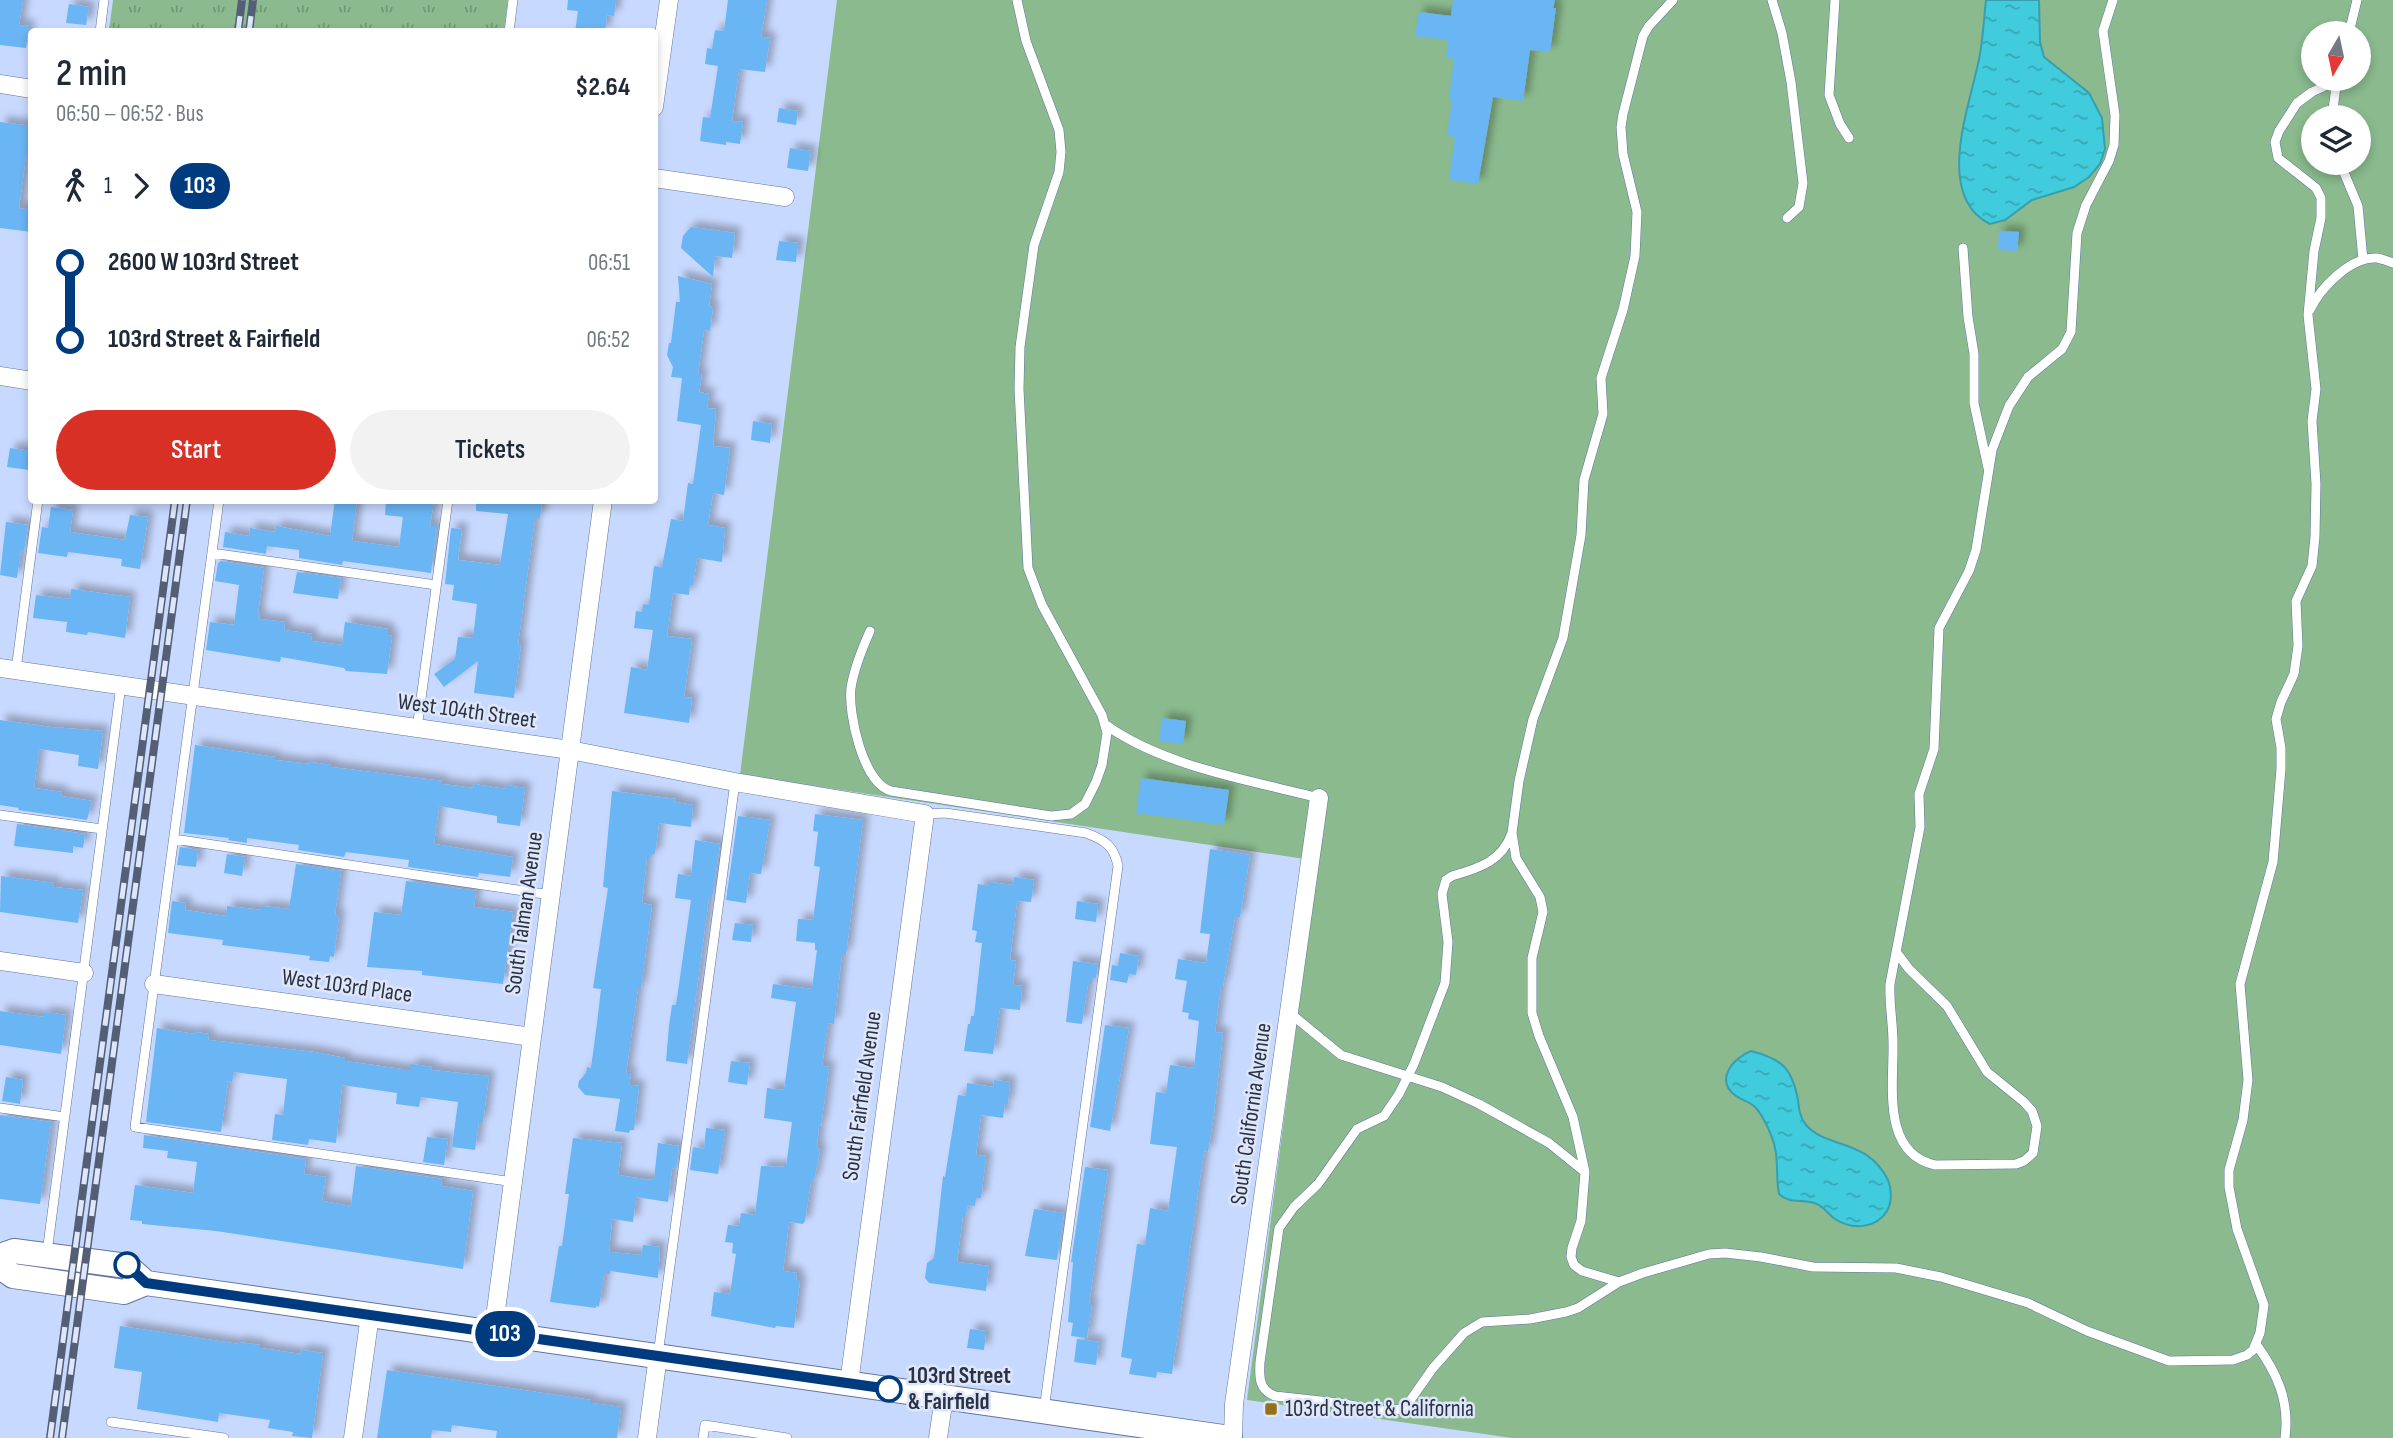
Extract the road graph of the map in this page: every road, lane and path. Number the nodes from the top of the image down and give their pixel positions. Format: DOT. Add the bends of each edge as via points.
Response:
graph roads {
  1 [pos="104,0"];
  2 [pos="513,0"];
  3 [pos="668,0"];
  4 [pos="1017,0"];
  5 [pos="1673,0"];
  6 [pos="1772,0"];
  7 [pos="1835,0"];
  8 [pos="2113,0"];
  9 [pos="2357,0"];
  10 [pos="2351,21"];
  11 [pos="100,28"];
  12 [pos="510,28"];
  13 [pos="658,76"];
  14 [pos="0,84"];
  15 [pos="28,88"];
  16 [pos="2314,91"];
  17 [pos="1849,138"];
  18 [pos="2345,175"];
  19 [pos="658,179"];
  20 [pos="785,197"];
  21 [pos="1787,218"];
  22 [pos="1963,248"];
  23 [pos="2363,260"];
  24 [pos="2393,263"];
  25 [pos="2308,315"];
  26 [pos="0,376"];
  27 [pos="28,380"];
  28 [pos="1989,470"];
  29 [pos="37,504"];
  30 [pos="218,504"];
  31 [pos="447,504"];
  32 [pos="602,504"];
  33 [pos="212,553"];
  34 [pos="436,585"];
  35 [pos="870,631"];
  36 [pos="8,669"];
  37 [pos="121,685"];
  38 [pos="193,696"];
  39 [pos="1106,725"];
  40 [pos="417,728"];
  41 [pos="570,750"];
  42 [pos="735,782"];
  43 [pos="1319,797"];
  44 [pos="925,814"];
  45 [pos="0,815"];
  46 [pos="102,829"];
  47 [pos="1512,833"];
  48 [pos="174,839"];
  49 [pos="551,895"];
  50 [pos="1897,953"];
  51 [pos="0,961"];
  52 [pos="84,972"];
  53 [pos="154,984"];
  54 [pos="1290,1013"];
  55 [pos="532,1037"];
  56 [pos="1408,1076"];
  57 [pos="0,1108"];
  58 [pos="65,1117"];
  59 [pos="1585,1172"];
  60 [pos="513,1182"];
  61 [pos="47,1255"];
  62 [pos="0,1256"];
  63 [pos="0,1267"];
  64 [pos="1619,1282"];
  65 [pos="146,1283"];
  66 [pos="370,1315"];
  67 [pos="493,1333"];
  68 [pos="2256,1344"];
  69 [pos="658,1356"];
  70 [pos="849,1383"];
  71 [pos="944,1397"];
  72 [pos="1044,1411"];
  73 [pos="111,1422"];
  74 [pos="224,1438"];
  75 [pos="354,1438"];
  76 [pos="647,1438"];
  77 [pos="703,1438"];
  78 [pos="787,1438"];
  79 [pos="938,1438"];
  80 [pos="1232,1438"];
  81 [pos="2285,1438"];
  1 -- 11 [label="lane"];
  2 -- 12 [label="lane"];
  3 -- 13 [label="street"];
  4 -- 39 [label="lane" via="1026,41 1059,130 1061,152 1059,172 1034,245 1020,346 1028,568 1052,626"];
  5 -- 47 [label="lane" via="1643,36 1623,114 1623,154 1637,212 1635,256 1601,378 1603,414 1584,480 1581,535 1563,638 1533,719"];
  6 -- 21 [label="lane" via="1791,82 1803,183 1799,206"];
  7 -- 17 [label="lane" via="1829,95"];
  8 -- 28 [label="lane" via="2103,31 2116,131 2109,161 2077,233 2071,332 2062,349 2016,392 1992,450"];
  9 -- 10 [label="lane"];
  14 -- 15 [label="street"];
  16 -- 25 [label="lane" via="2297,103 2275,142 2278,158 2316,188 2321,198"];
  18 -- 23 [label="lane" via="2358,206"];
  19 -- 20 [label="street"];
  22 -- 28 [label="lane" via="1974,403"];
  23 -- 24 [label="lane"];
  23 -- 25 [label="lane" via="2324,287"];
  25 -- 68 [label="lane" via="2316,389 2312,421 2315,551 2296,601 2294,674 2276,719 2281,769 2276,837 2240,984 2248,1080 2229,1170 2237,1229 2264,1304"];
  26 -- 27 [label="street"];
  28 -- 50 [label="lane" via="1976,550 1939,628 1934,749 1919,794 1920,827"];
  29 -- 36 [label="lane"];
  30 -- 33 [label="lane"];
  31 -- 34 [label="lane"];
  32 -- 41 [label="street, South Talman Avenue"];
  33 -- 34 [label="lane"];
  33 -- 38 [label="lane"];
  34 -- 40 [label="lane"];
  35 -- 39 [label="lane" via="856,666 851,700 865,762 884,789 1051,816 1071,814 1084,804 1096,782"];
  36 -- 37 [label="street, West 104th Street"];
  37 -- 38 [label="street, West 104th Street"];
  37 -- 46 [label="lane"];
  38 -- 40 [label="street, West 104th Street"];
  38 -- 48 [label="lane"];
  39 -- 43 [label="lane" via="1156,753"];
  40 -- 41 [label="street, West 104th Street"];
  41 -- 42 [label="street, West 104th Street"];
  41 -- 49 [label="street, South Talman Avenue"];
  42 -- 44 [label="street, West 104th Street"];
  42 -- 69 [label="lane"];
  43 -- 54 [label="street, South California Avenue"];
  44 -- 70 [label="street, South Fairfield Avenue"];
  44 -- 72 [label="lane" via="1086,833 1104,840 1115,851 1118,866"];
  45 -- 46 [label="lane"];
  46 -- 52 [label="lane"];
  47 -- 56 [label="lane" via="1496,858 1452,876 1443,887 1448,942 1444,983"];
  47 -- 59 [label="lane" via="1517,858 1540,897 1543,912 1532,958 1532,1013 1573,1117"];
  48 -- 49 [label="lane"];
  48 -- 53 [label="lane"];
  49 -- 55 [label="street, South Talman Avenue"];
  50 -- 50 [label="lane" via="1889,999 1891,1094 1895,1121 1909,1150 1935,1165 2016,1164 2029,1158 2038,1126 2032,1111 1987,1072 1947,1006"];
  51 -- 52 [label="street"];
  52 -- 58 [label="lane"];
  53 -- 55 [label="street, West 103rd Place"];
  53 -- 60 [label="lane" via="135,1127"];
  54 -- 56 [label="lane" via="1340,1055"];
  54 -- 80 [label="street, South California Avenue"];
  55 -- 60 [label="street, South Talman Avenue"];
  56 -- 59 [label="lane" via="1515,1122"];
  56 -- 64 [label="lane" via="1384,1116 1357,1129 1279,1228 1260,1362 1263,1389 1275,1396 1382,1411 1401,1409 1473,1326 1566,1312"];
  57 -- 58 [label="lane"];
  58 -- 61 [label="lane"];
  59 -- 64 [label="lane" via="1581,1221 1571,1257 1582,1271"];
  60 -- 67 [label="street, South Talman Avenue"];
  61 -- 62 [label="main road" via="14,1251"];
  61 -- 65 [label="main road" via="127,1265"];
  63 -- 65 [label="main road" via="13,1276 124,1292"];
  64 -- 68 [label="lane" via="1725,1253 1813,1267 1896,1268 2010,1297 2169,1361 2233,1360 2247,1355"];
  65 -- 66 [label="main road"];
  66 -- 67 [label="main road"];
  66 -- 75 [label="street"];
  67 -- 69 [label="main road"];
  68 -- 81 [label="lane" via="2283,1391"];
  69 -- 70 [label="main road"];
  69 -- 76 [label="street"];
  70 -- 71 [label="main road"];
  71 -- 72 [label="main road"];
  71 -- 79 [label="street"];
  72 -- 80 [label="main road"];
  73 -- 74 [label="lane"];
  77 -- 78 [label="lane" via="705,1425"];
}
